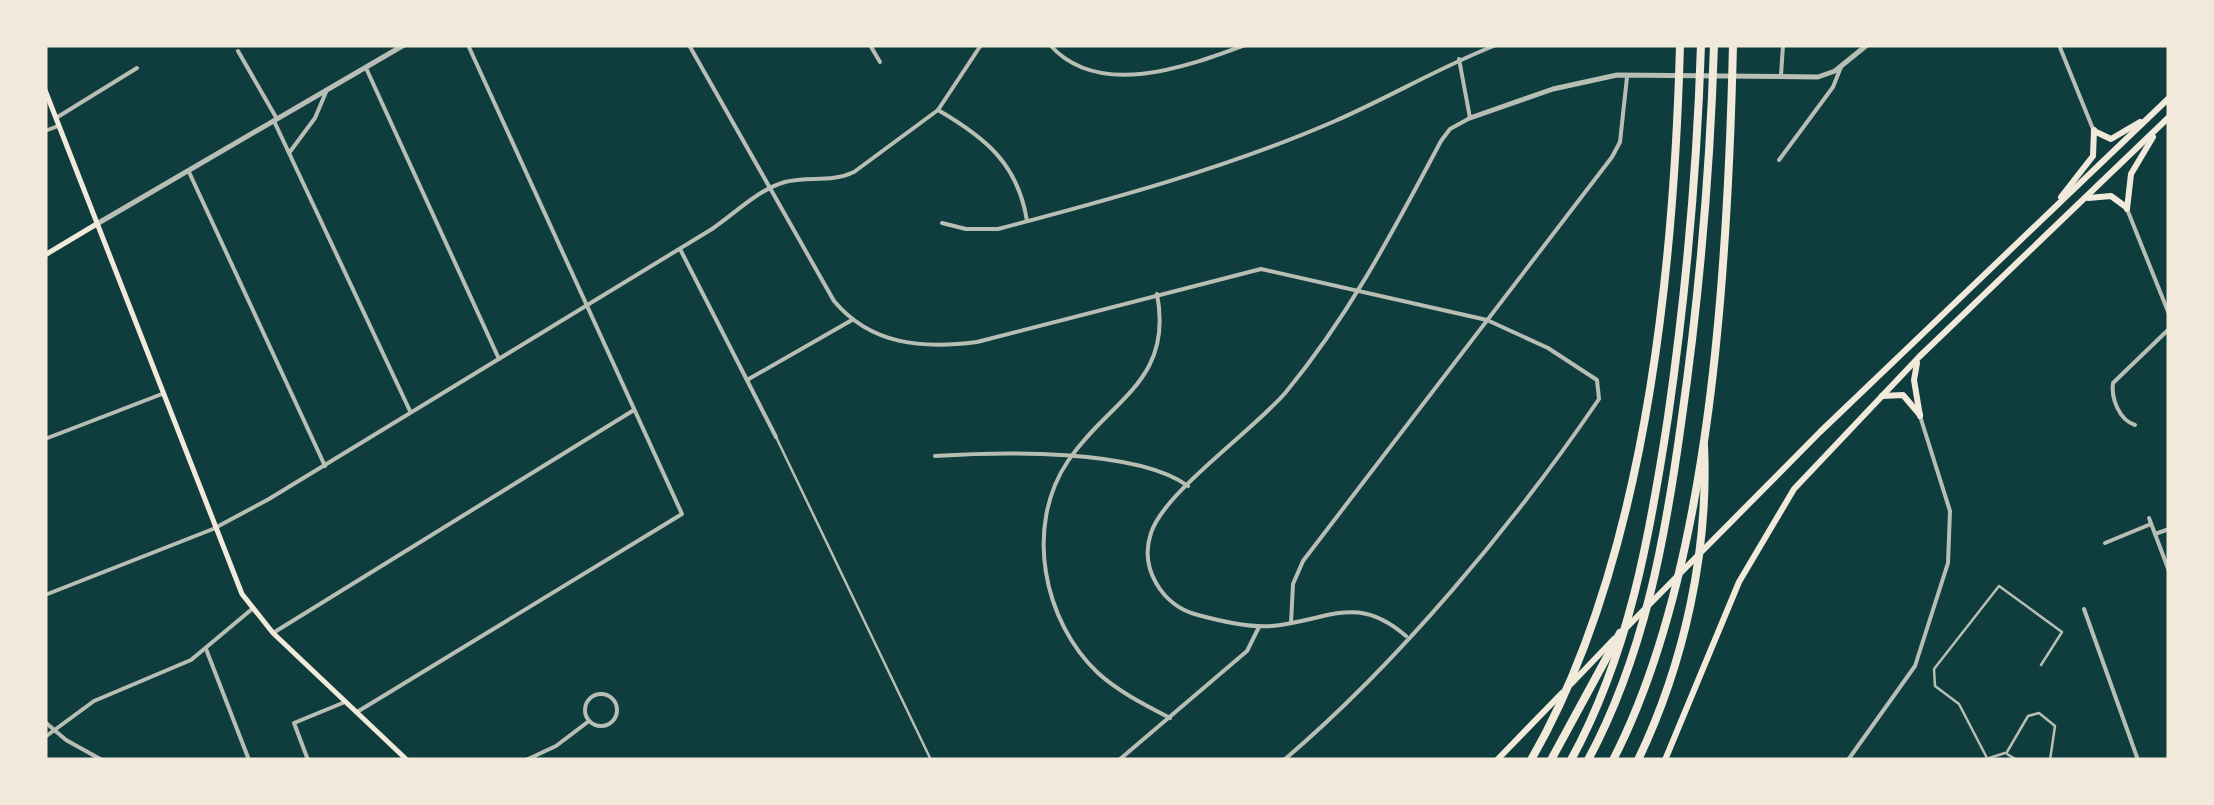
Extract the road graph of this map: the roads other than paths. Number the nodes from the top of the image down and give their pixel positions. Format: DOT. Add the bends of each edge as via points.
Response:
graph roads {
  1 [pos="468,45"];
  2 [pos="689,45"];
  3 [pos="870,45"];
  4 [pos="981,45"];
  5 [pos="1050,45"];
  6 [pos="1244,45"];
  7 [pos="1496,45"];
  8 [pos="1680,45"];
  9 [pos="1700,45"];
  10 [pos="1714,45"];
  11 [pos="1734,45"];
  12 [pos="1783,45"];
  13 [pos="1868,45"];
  14 [pos="2059,45"];
  15 [pos="401,46"];
  16 [pos="238,51"];
  17 [pos="1459,60"];
  18 [pos="880,62"];
  19 [pos="1841,67"];
  20 [pos="137,68"];
  21 [pos="366,68"];
  22 [pos="1627,74"];
  23 [pos="1781,77"];
  24 [pos="45,90"];
  25 [pos="326,92"];
  26 [pos="2166,101"];
  27 [pos="938,110"];
  28 [pos="1470,118"];
  29 [pos="2169,118"];
  30 [pos="275,120"];
  31 [pos="56,122"];
  32 [pos="2094,130"];
  33 [pos="45,131"];
  34 [pos="289,153"];
  35 [pos="1780,160"];
  36 [pos="189,172"];
  37 [pos="770,188"];
  38 [pos="2082,200"];
  39 [pos="2127,209"];
  40 [pos="2045,217"];
  41 [pos="1027,221"];
  42 [pos="942,223"];
  43 [pos="96,225"];
  44 [pos="680,249"];
  45 [pos="45,255"];
  46 [pos="1362,290"];
  47 [pos="1158,294"];
  48 [pos="587,306"];
  49 [pos="2169,314"];
  50 [pos="852,320"];
  51 [pos="1487,320"];
  52 [pos="2169,329"];
  53 [pos="1919,357"];
  54 [pos="499,359"];
  55 [pos="747,380"];
  56 [pos="162,394"];
  57 [pos="1879,397"];
  58 [pos="634,410"];
  59 [pos="411,413"];
  60 [pos="1920,416"];
  61 [pos="1703,424"];
  62 [pos="2135,425"];
  63 [pos="776,437"];
  64 [pos="45,439"];
  65 [pos="935,456"];
  66 [pos="1070,457"];
  67 [pos="324,466"];
  68 [pos="1188,486"];
  69 [pos="2169,529"];
  70 [pos="214,530"];
  71 [pos="2155,534"];
  72 [pos="2104,543"];
  73 [pos="2169,570"];
  74 [pos="45,595"];
  75 [pos="2084,609"];
  76 [pos="252,610"];
  77 [pos="1291,623"];
  78 [pos="1260,626"];
  79 [pos="272,633"];
  80 [pos="1620,634"];
  81 [pos="1406,636"];
  82 [pos="206,649"];
  83 [pos="2041,665"];
  84 [pos="345,702"];
  85 [pos="356,712"];
  86 [pos="1170,718"];
  87 [pos="589,721"];
  88 [pos="45,722"];
  89 [pos="54,730"];
  90 [pos="45,737"];
  91 [pos="2007,752"];
  92 [pos="1986,759"];
  93 [pos="102,760"];
  94 [pos="249,760"];
  95 [pos="308,760"];
  96 [pos="407,760"];
  97 [pos="526,760"];
  98 [pos="931,760"];
  99 [pos="1120,760"];
  100 [pos="1284,760"];
  101 [pos="1496,760"];
  102 [pos="1531,760"];
  103 [pos="1551,760"];
  104 [pos="1571,760"];
  105 [pos="1588,760"];
  106 [pos="1613,760"];
  107 [pos="1638,760"];
  108 [pos="1665,760"];
  109 [pos="1848,760"];
  110 [pos="2018,760"];
  111 [pos="2050,760"];
  112 [pos="2138,760"];
  1 -- 48 [label="street"];
  2 -- 37 [label="street"];
  3 -- 18 [label="street"];
  4 -- 27 [label="street"];
  5 -- 6 [label="street" via="1087,67 1129,74 1186,67"];
  7 -- 17 [label="street"];
  8 -- 102 [label="highway" via="1666,251 1638,443 1588,631"];
  9 -- 104 [label="highway" via="1686,282 1650,523 1620,648"];
  10 -- 105 [label="highway" via="1700,271 1666,518 1632,658"];
  11 -- 61 [label="highway"];
  12 -- 23 [label="street"];
  13 -- 19 [label="street"];
  14 -- 32 [label="street"];
  15 -- 21 [label="street"];
  16 -- 30 [label="street"];
  17 -- 28 [label="street"];
  17 -- 41 [label="street" via="1335,121 1191,176"];
  19 -- 23 [label="street" via="1818,77"];
  19 -- 35 [label="street"];
  20 -- 31 [label="street"];
  21 -- 25 [label="street"];
  21 -- 54 [label="street"];
  22 -- 23 [label="street"];
  22 -- 28 [label="street" via="1553,89"];
  22 -- 51 [label="street" via="1620,142"];
  24 -- 31 [label="main road"];
  25 -- 30 [label="street"];
  25 -- 34 [label="street"];
  26 -- 32 [label="highway" via="2119,136"];
  26 -- 40 [label="highway"];
  27 -- 37 [label="street" via="839,179"];
  27 -- 41 [label="street" via="997,150 1020,186"];
  28 -- 46 [label="street" via="1441,141"];
  29 -- 38 [label="highway"];
  29 -- 39 [label="highway" via="2134,168"];
  30 -- 34 [label="street"];
  30 -- 36 [label="street"];
  31 -- 33 [label="street"];
  31 -- 43 [label="main road"];
  32 -- 40 [label="highway" via="2093,156"];
  34 -- 59 [label="street"];
  36 -- 43 [label="street"];
  36 -- 67 [label="street"];
  37 -- 44 [label="street"];
  37 -- 50 [label="street" via="834,301"];
  38 -- 39 [label="highway" via="2111,196"];
  38 -- 53 [label="highway"];
  39 -- 49 [label="street"];
  40 -- 80 [label="highway"];
  41 -- 42 [label="street" via="981,230"];
  43 -- 45 [label="main road"];
  43 -- 56 [label="main road"];
  44 -- 48 [label="street"];
  44 -- 55 [label="street"];
  46 -- 47 [label="street" via="1261,270"];
  46 -- 51 [label="street"];
  46 -- 68 [label="street" via="1268,412"];
  47 -- 50 [label="street" via="951,345 892,340"];
  47 -- 66 [label="street" via="1161,336 1153,362"];
  48 -- 54 [label="street"];
  48 -- 58 [label="street"];
  50 -- 55 [label="street"];
  51 -- 77 [label="street" via="1303,561 1293,584"];
  51 -- 81 [label="street" via="1578,366 1601,392 1500,535"];
  52 -- 62 [label="street" via="2114,383 2124,419"];
  53 -- 57 [label="highway"];
  53 -- 60 [label="highway" via="1914,380"];
  54 -- 59 [label="street"];
  55 -- 63 [label="street"];
  56 -- 64 [label="street"];
  56 -- 70 [label="main road"];
  57 -- 60 [label="highway" via="1903,395"];
  57 -- 108 [label="highway" via="1808,471 1770,524 1725,611"];
  58 -- 79 [label="street"];
  58 -- 85 [label="street" via="682,514"];
  59 -- 67 [label="street"];
  60 -- 109 [label="street" via="1950,511 1948,562 1915,666"];
  61 -- 106 [label="highway" via="1669,612"];
  61 -- 107 [label="highway" via="1706,483 1686,624"];
  63 -- 98 [label="lane"];
  65 -- 66 [label="street"];
  66 -- 68 [label="street" via="1148,468"];
  66 -- 86 [label="street" via="1056,483 1044,539 1057,613 1098,672"];
  67 -- 70 [label="street"];
  68 -- 78 [label="street" via="1151,530 1149,565 1158,586 1192,613"];
  69 -- 71 [label="street"];
  70 -- 74 [label="street"];
  70 -- 76 [label="main road"];
  71 -- 72 [label="street" via="2150,521"];
  71 -- 73 [label="street"];
  75 -- 112 [label="street"];
  76 -- 79 [label="main road"];
  76 -- 82 [label="street"];
  77 -- 78 [label="street"];
  77 -- 81 [label="street" via="1361,610"];
  78 -- 86 [label="street" via="1247,651"];
  79 -- 84 [label="main road"];
  80 -- 101 [label="highway"];
  80 -- 103 [label="highway"];
  81 -- 100 [label="street"];
  82 -- 89 [label="street" via="174,670 94,701"];
  82 -- 94 [label="street"];
  83 -- 92 [label="lane" via="2062,632 1995,586 1932,674 1935,686 1960,704"];
  84 -- 85 [label="main road"];
  84 -- 95 [label="street" via="294,722"];
  85 -- 96 [label="main road"];
  86 -- 99 [label="street"];
  87 -- 87 [label="street" via="612,722 612,699 592,697 585,706"];
  87 -- 97 [label="street"];
  88 -- 89 [label="street"];
  89 -- 90 [label="street"];
  89 -- 93 [label="street"];
  91 -- 92 [label="lane"];
  91 -- 110 [label="lane"];
  91 -- 111 [label="lane" via="2028,716 2038,713 2055,726"];
}
